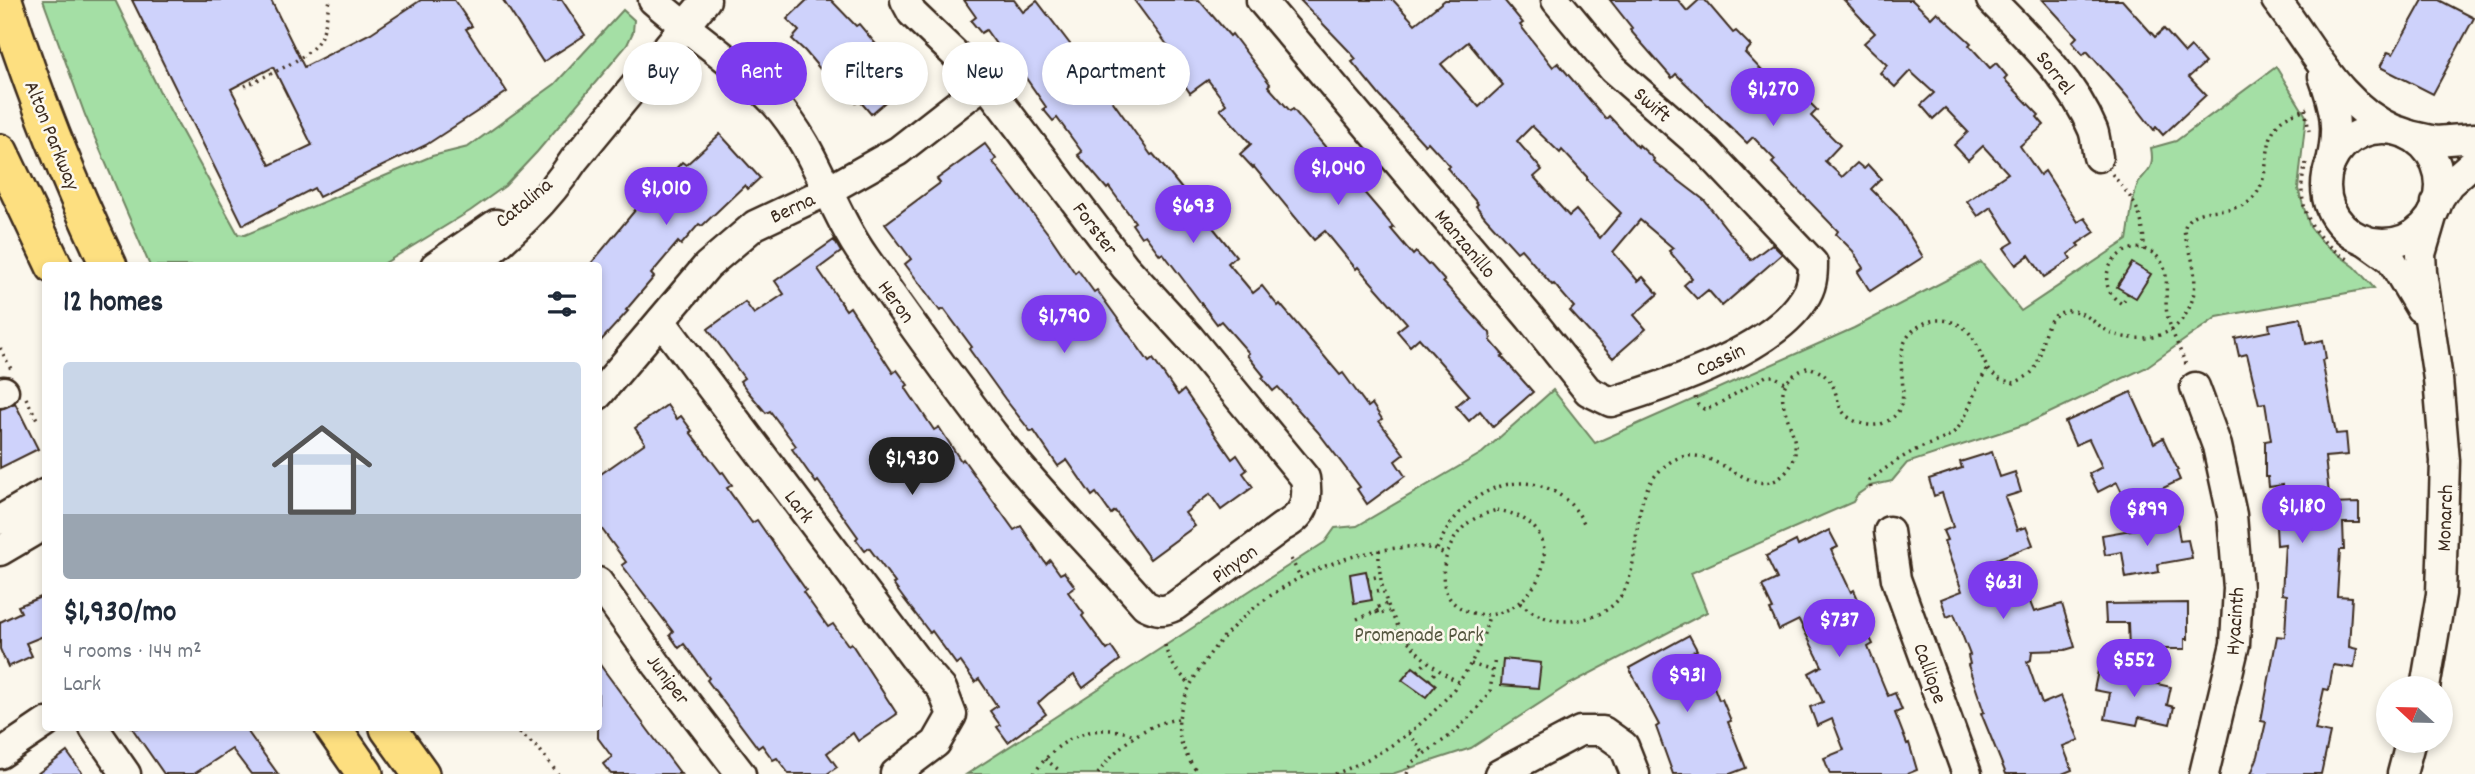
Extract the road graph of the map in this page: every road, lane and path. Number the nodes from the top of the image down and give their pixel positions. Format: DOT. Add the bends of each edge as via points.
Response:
graph roads {
  1 [pos="4,0"];
  2 [pos="330,0"];
  3 [pos="653,0"];
  4 [pos="706,0"];
  5 [pos="905,0"];
  6 [pos="1261,0"];
  7 [pos="1556,0"];
  8 [pos="1991,0"];
  9 [pos="2276,0"];
  10 [pos="685,26"];
  11 [pos="942,42"];
  12 [pos="2308,45"];
  13 [pos="244,86"];
  14 [pos="2316,104"];
  15 [pos="957,105"];
  16 [pos="1002,105"];
  17 [pos="2305,110"];
  18 [pos="2403,133"];
  19 [pos="2309,136"];
  20 [pos="2475,138"];
  21 [pos="0,152"];
  22 [pos="2098,157"];
  23 [pos="574,160"];
  24 [pos="2475,161"];
  25 [pos="2318,163"];
  26 [pos="827,191"];
  27 [pos="2435,208"];
  28 [pos="2144,250"];
  29 [pos="2358,251"];
  30 [pos="52,262"];
  31 [pos="107,262"];
  32 [pos="441,262"];
  33 [pos="478,262"];
  34 [pos="1813,263"];
  35 [pos="2128,293"];
  36 [pos="661,321"];
  37 [pos="2172,329"];
  38 [pos="2432,348"];
  39 [pos="1989,369"];
  40 [pos="1687,375"];
  41 [pos="1786,383"];
  42 [pos="2195,387"];
  43 [pos="602,390"];
  44 [pos="1588,391"];
  45 [pos="1865,475"];
  46 [pos="1868,481"];
  47 [pos="1871,488"];
  48 [pos="1307,493"];
  49 [pos="42,495"];
  50 [pos="0,520"];
  51 [pos="1585,525"];
  52 [pos="42,526"];
  53 [pos="1889,530"];
  54 [pos="1379,550"];
  55 [pos="1437,550"];
  56 [pos="0,551"];
  57 [pos="1446,555"];
  58 [pos="1291,559"];
  59 [pos="1380,576"];
  60 [pos="1301,578"];
  61 [pos="1367,579"];
  62 [pos="602,588"];
  63 [pos="1382,590"];
  64 [pos="1370,592"];
  65 [pos="1520,603"];
  66 [pos="1387,604"];
  67 [pos="1145,605"];
  68 [pos="1377,611"];
  69 [pos="1389,611"];
  70 [pos="1489,615"];
  71 [pos="1357,619"];
  72 [pos="1399,629"];
  73 [pos="1383,640"];
  74 [pos="1165,645"];
  75 [pos="1495,658"];
  76 [pos="1427,661"];
  77 [pos="1471,664"];
  78 [pos="1437,670"];
  79 [pos="1418,671"];
  80 [pos="1493,671"];
  81 [pos="2427,676"];
  82 [pos="1429,680"];
  83 [pos="1459,682"];
  84 [pos="1191,685"];
  85 [pos="1178,719"];
  86 [pos="42,726"];
  87 [pos="96,731"];
  88 [pos="335,731"];
  89 [pos="390,731"];
  90 [pos="518,731"];
  91 [pos="1409,733"];
  92 [pos="1136,736"];
  93 [pos="2408,753"];
  94 [pos="0,754"];
  95 [pos="1424,754"];
  96 [pos="1045,759"];
  97 [pos="1059,770"];
  98 [pos="126,774"];
  99 [pos="365,774"];
  100 [pos="421,774"];
  101 [pos="558,774"];
  102 [pos="741,774"];
  103 [pos="895,774"];
  104 [pos="1034,774"];
  105 [pos="1098,774"];
  106 [pos="1200,774"];
  107 [pos="1335,774"];
  108 [pos="1407,774"];
  109 [pos="1499,774"];
  110 [pos="1635,774"];
  111 [pos="1967,774"];
  112 [pos="2204,774"];
  113 [pos="2402,774"];
  1 -- 31 [label="main road, Alton Parkway" via="42,108"];
  2 -- 13 [label="path" via="315,47"];
  3 -- 10 [label="street, Heron"];
  4 -- 10 [label="street, Catalina"];
  5 -- 11 [label="street, Forster"];
  6 -- 44 [label="street, Manzanillo"];
  7 -- 34 [label="street, Swift" via="1613,69 1708,152"];
  8 -- 22 [label="street, Sorrel" via="2040,50 2077,99 2094,132"];
  9 -- 12 [label="street"];
  10 -- 23 [label="street, Catalina"];
  10 -- 26 [label="street, Heron" via="774,103 795,128"];
  12 -- 18 [label="street" via="2360,109"];
  12 -- 25 [label="street" via="2331,97 2336,123 2336,138"];
  14 -- 17 [label="path"];
  15 -- 26 [label="street, Berna" via="898,151"];
  16 -- 48 [label="street, Forster" via="1125,267 1295,464 1305,478"];
  17 -- 19 [label="path"];
  17 -- 37 [label="path" via="2275,127 2264,179 2250,202 2190,218 2185,228 2195,285 2185,313"];
  18 -- 20 [label="street" via="2436,141"];
  18 -- 25 [label="street" via="2378,129 2358,135"];
  18 -- 27 [label="street" via="2424,146 2435,163 2440,183"];
  21 -- 30 [label="main road"];
  22 -- 28 [label="path" via="2137,206"];
  23 -- 32 [label="street, Catalina" via="505,218"];
  23 -- 33 [label="street, Catalina" via="532,214"];
  24 -- 27 [label="street" via="2449,184"];
  25 -- 29 [label="street" via="2333,213"];
  25 -- 29 [label="path" via="2301,191 2314,232 2331,250"];
  26 -- 36 [label="street, Berna" via="755,225 707,266"];
  26 -- 67 [label="street, Heron" via="863,255 997,439"];
  27 -- 29 [label="street" via="2420,229"];
  27 -- 38 [label="street, Monarch" via="2421,254"];
  28 -- 35 [label="path" via="2118,255 2108,271 2111,297 2122,304"];
  28 -- 37 [label="path" via="2159,257 2166,274"];
  29 -- 38 [label="street, Monarch" via="2382,251 2398,267 2418,301"];
  34 -- 40 [label="street, Cassin" via="1812,283 1804,300 1781,325 1736,353"];
  36 -- 43 [label="street, Berna"];
  36 -- 103 [label="street, Lark" via="942,689 952,715 936,743"];
  37 -- 39 [label="path" via="2150,338 2121,336 2095,320 2067,311 2046,326 2035,368 2028,377 2014,383"];
  37 -- 42 [label="path"];
  38 -- 81 [label="street, Monarch" via="2443,425 2446,502 2441,594"];
  39 -- 41 [label="path" via="1966,328 1936,320 1923,323 1903,344 1904,398 1892,419 1877,425 1849,419 1836,401 1834,388 1809,367 1795,372"];
  39 -- 46 [label="path" via="1958,428"];
  40 -- 41 [label="path" via="1698,405 1704,409 1766,376"];
  40 -- 44 [label="street, Cassin" via="1611,402"];
  41 -- 65 [label="path" via="1784,410 1797,443 1796,455 1782,477 1755,482 1717,461 1692,455 1678,458 1654,477 1646,491 1632,574 1602,614 1567,622 1531,613"];
  42 -- 112 [label="street, Hyacinth" via="2217,446 2232,515 2238,588 2235,644"];
  45 -- 46 [label="path"];
  46 -- 47 [label="path"];
  48 -- 67 [label="street, Pinyon" via="1303,512 1294,521 1175,606 1156,611"];
  49 -- 50 [label="street"];
  51 -- 55 [label="path" via="1570,502 1554,491 1532,483 1507,483 1461,510"];
  52 -- 56 [label="street"];
  53 -- 111 [label="street, Calliope" via="1896,579"];
  54 -- 55 [label="path" via="1414,546"];
  54 -- 59 [label="path"];
  54 -- 60 [label="path" via="1347,557"];
  55 -- 57 [label="path"];
  57 -- 65 [label="path" via="1466,524 1482,515 1504,511 1529,522 1542,535 1544,553 1541,573"];
  57 -- 70 [label="path" via="1446,593 1458,607"];
  58 -- 60 [label="path"];
  59 -- 61 [label="path"];
  59 -- 63 [label="path"];
  60 -- 84 [label="path" via="1233,626 1213,648"];
  62 -- 102 [label="street, Juniper"];
  63 -- 64 [label="path"];
  63 -- 66 [label="path"];
  65 -- 70 [label="path"];
  66 -- 68 [label="path" via="1375,608"];
  66 -- 69 [label="path"];
  68 -- 69 [label="path" via="1378,615"];
  68 -- 71 [label="path"];
  69 -- 72 [label="path"];
  70 -- 77 [label="path"];
  72 -- 73 [label="path"];
  72 -- 76 [label="path"];
  74 -- 84 [label="path" via="1172,663"];
  75 -- 80 [label="path"];
  76 -- 78 [label="path"];
  76 -- 79 [label="path"];
  77 -- 80 [label="path"];
  77 -- 83 [label="path"];
  78 -- 82 [label="path"];
  78 -- 83 [label="path"];
  80 -- 95 [label="path" via="1490,691 1477,709"];
  83 -- 91 [label="path"];
  84 -- 85 [label="path"];
  85 -- 92 [label="path" via="1161,721"];
  85 -- 106 [label="path" via="1179,737"];
  86 -- 94 [label="street"];
  87 -- 98 [label="street"];
  88 -- 99 [label="main road"];
  89 -- 100 [label="main road"];
  90 -- 101 [label="path"];
  91 -- 95 [label="path"];
  91 -- 107 [label="path"];
  92 -- 96 [label="path" via="1106,729 1082,733"];
  92 -- 105 [label="path" via="1106,761"];
  93 -- 113 [label="street"];
  95 -- 108 [label="path" via="1411,763"];
  96 -- 97 [label="path"];
  96 -- 104 [label="path"];
  109 -- 110 [label="street" via="1580,731 1603,731 1624,746"];
}
